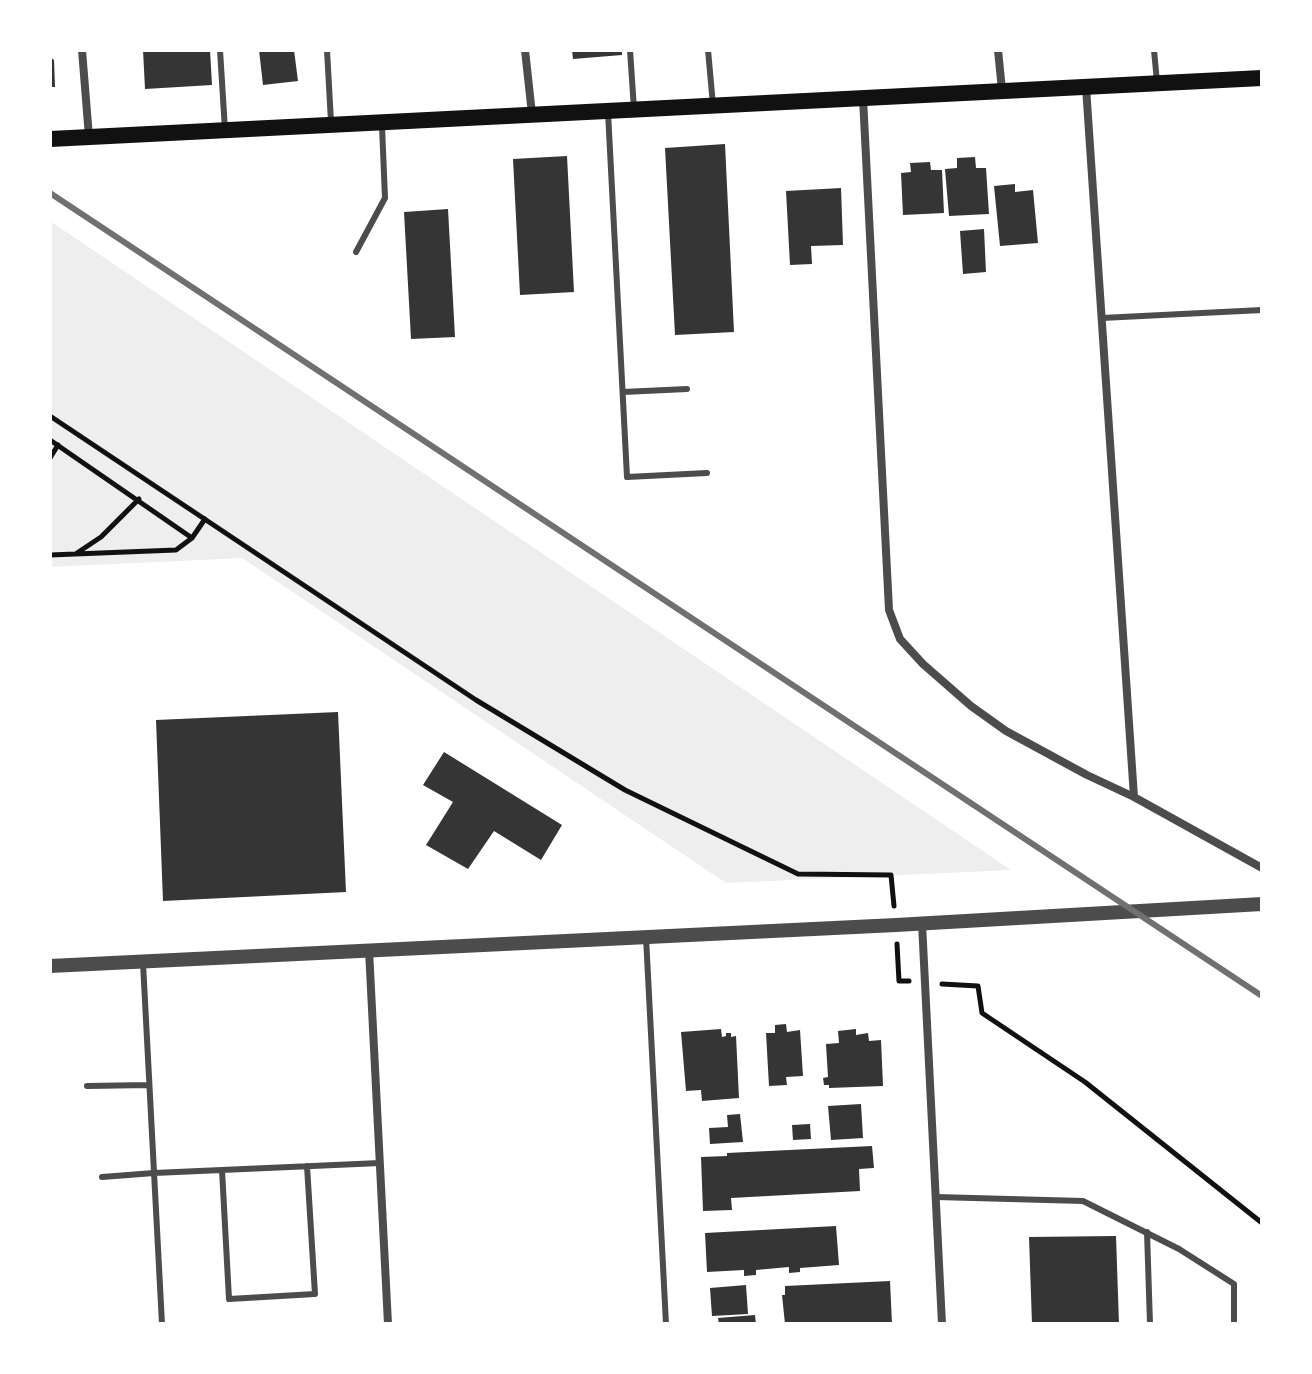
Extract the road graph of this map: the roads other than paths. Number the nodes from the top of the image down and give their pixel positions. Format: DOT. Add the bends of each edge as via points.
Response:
graph roads {
  1 [pos="82,50"];
  2 [pos="220,50"];
  3 [pos="327,50"];
  4 [pos="525,50"];
  5 [pos="630,50"];
  6 [pos="708,50"];
  7 [pos="998,50"];
  8 [pos="1154,50"];
  9 [pos="1262,78"];
  10 [pos="1157,82"];
  11 [pos="1086,86"];
  12 [pos="1002,90"];
  13 [pos="863,98"];
  14 [pos="713,105"];
  15 [pos="634,109"];
  16 [pos="608,111"];
  17 [pos="532,114"];
  18 [pos="381,122"];
  19 [pos="332,125"];
  20 [pos="225,130"];
  21 [pos="89,137"];
  22 [pos="50,139"];
  23 [pos="356,252"];
  24 [pos="1262,310"];
  25 [pos="1102,318"];
  26 [pos="687,389"];
  27 [pos="623,392"];
  28 [pos="707,473"];
  29 [pos="1134,797"];
  30 [pos="1262,868"];
  31 [pos="1262,904"];
  32 [pos="922,923"];
  33 [pos="646,937"];
  34 [pos="369,950"];
  35 [pos="143,963"];
  36 [pos="50,966"];
  37 [pos="149,1085"];
  38 [pos="87,1086"];
  39 [pos="380,1163"];
  40 [pos="307,1166"];
  41 [pos="222,1170"];
  42 [pos="154,1173"];
  43 [pos="102,1177"];
  44 [pos="936,1197"];
  45 [pos="1147,1232"];
  46 [pos="162,1324"];
  47 [pos="388,1324"];
  48 [pos="666,1324"];
  49 [pos="942,1324"];
  50 [pos="1150,1324"];
  51 [pos="1234,1324"];
  1 -- 21 [label="street"];
  2 -- 20 [label="lane"];
  3 -- 19 [label="lane"];
  4 -- 17 [label="street"];
  5 -- 15 [label="lane"];
  6 -- 14 [label="lane"];
  7 -- 12 [label="street"];
  8 -- 10 [label="lane"];
  9 -- 10 [label="main road"];
  10 -- 11 [label="main road"];
  11 -- 12 [label="main road"];
  11 -- 25 [label="street"];
  12 -- 13 [label="main road"];
  13 -- 14 [label="main road"];
  13 -- 29 [label="street" via="889,610 900,639 971,706 1019,738"];
  14 -- 15 [label="main road"];
  15 -- 16 [label="main road"];
  16 -- 17 [label="main road"];
  16 -- 27 [label="lane"];
  17 -- 18 [label="main road"];
  18 -- 19 [label="main road"];
  18 -- 23 [label="lane" via="385,198"];
  19 -- 20 [label="main road"];
  20 -- 21 [label="main road"];
  21 -- 22 [label="main road"];
  24 -- 25 [label="lane"];
  25 -- 29 [label="street"];
  26 -- 27 [label="lane"];
  27 -- 28 [label="lane" via="627,477"];
  29 -- 30 [label="street"];
  31 -- 32 [label="street"];
  32 -- 33 [label="street"];
  32 -- 44 [label="street"];
  33 -- 34 [label="street"];
  33 -- 48 [label="lane"];
  34 -- 35 [label="street"];
  34 -- 39 [label="street"];
  35 -- 36 [label="street"];
  35 -- 37 [label="lane"];
  37 -- 38 [label="lane"];
  37 -- 42 [label="lane"];
  39 -- 40 [label="lane"];
  39 -- 47 [label="street"];
  40 -- 41 [label="lane"];
  40 -- 41 [label="lane" via="315,1294 229,1299"];
  41 -- 42 [label="lane"];
  42 -- 43 [label="lane"];
  42 -- 46 [label="lane"];
  44 -- 45 [label="lane" via="1083,1201"];
  44 -- 49 [label="street"];
  45 -- 50 [label="lane"];
  45 -- 51 [label="lane" via="1234,1284"];
}
